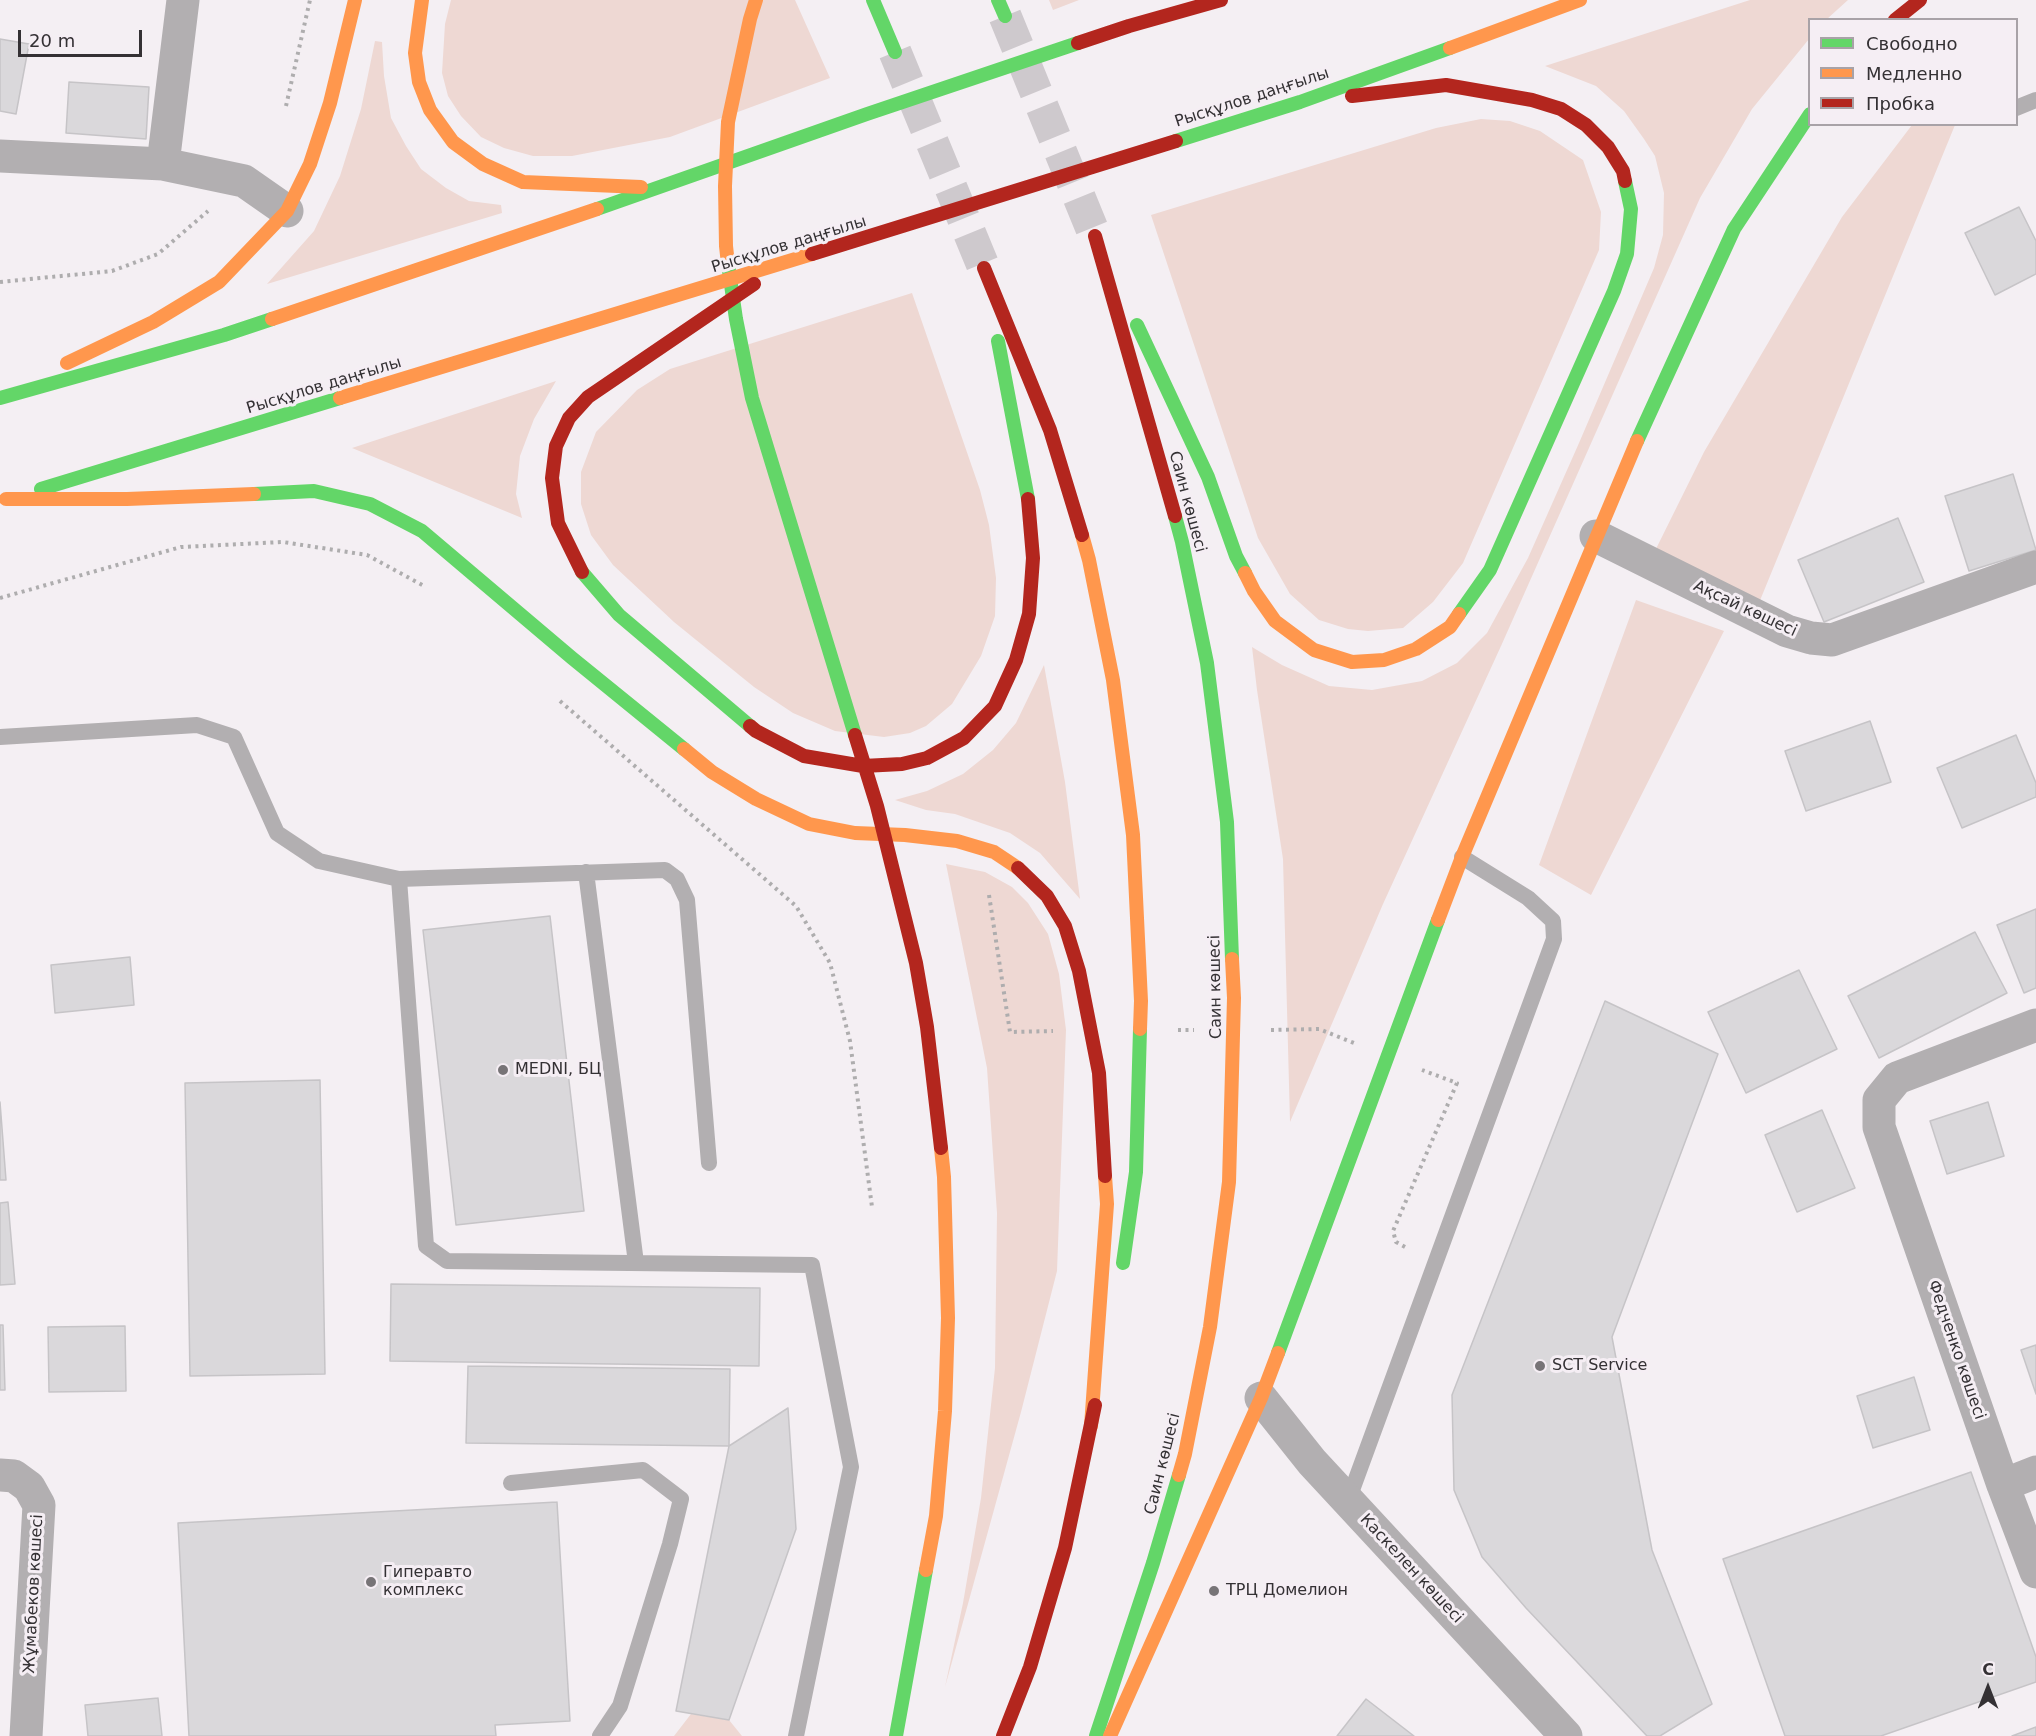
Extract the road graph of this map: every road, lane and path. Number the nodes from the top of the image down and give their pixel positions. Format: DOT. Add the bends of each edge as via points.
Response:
graph roads {
  1 [pos="183,0"];
  2 [pos="355,0"];
  3 [pos="422,0"];
  4 [pos="756,0"];
  5 [pos="873,0"];
  6 [pos="998,0"];
  7 [pos="1221,0"];
  8 [pos="1580,0"];
  9 [pos="1920,0"];
  10 [pos="1150,6"];
  11 [pos="1005,16"];
  12 [pos="1898,18"];
  13 [pos="1129,26"];
  14 [pos="895,52"];
  15 [pos="2036,100"];
  16 [pos="1300,102"];
  17 [pos="2018,107"];
  18 [pos="1808,116"];
  19 [pos="0,156"];
  20 [pos="163,164"];
  21 [pos="661,188"];
  22 [pos="287,211"];
  23 [pos="784,264"];
  24 [pos="0,397"];
  25 [pos="3,500"];
  26 [pos="1596,536"];
  27 [pos="2036,567"];
  28 [pos="431,589"];
  29 [pos="0,598"];
  30 [pos="555,697"];
  31 [pos="0,737"];
  32 [pos="1462,857"];
  33 [pos="586,872"];
  34 [pos="399,879"];
  35 [pos="987,887"];
  36 [pos="2036,1025"];
  37 [pos="1010,1032"];
  38 [pos="1457,1083"];
  39 [pos="710,1163"];
  40 [pos="872,1207"];
  41 [pos="1405,1247"];
  42 [pos="636,1263"];
  43 [pos="1121,1277"];
  44 [pos="1111,1335"];
  45 [pos="1261,1398"];
  46 [pos="1090,1426"];
  47 [pos="2036,1472"];
  48 [pos="0,1475"];
  49 [pos="511,1483"];
  50 [pos="2003,1485"];
  51 [pos="1348,1501"];
  52 [pos="2036,1572"];
  53 [pos="26,1736"];
  54 [pos="600,1736"];
  55 [pos="796,1736"];
  56 [pos="896,1736"];
  57 [pos="1003,1736"];
  58 [pos="1096,1736"];
  59 [pos="1110,1736"];
  60 [pos="1566,1736"];
  1 -- 20 [label="street"];
  2 -- 22 [label="main road" via="330,103 310,164"];
  3 -- 21 [label="main road" via="415,53 418,82 430,110 453,142 483,164 523,182"];
  4 -- 56 [label="main road" via="728,122 726,246 736,320 755,409 877,806 916,963 944,1177 948,1318 936,1516"];
  5 -- 14 [label="main road"];
  6 -- 11 [label="main road"];
  7 -- 13 [label="main road"];
  8 -- 16 [label="main road, Рысқұлов даңғылы"];
  9 -- 12 [label="main road"];
  10 -- 13 [label="main road"];
  13 -- 21 [label="main road"];
  15 -- 17 [label="lane"];
  16 -- 23 [label="main road, Рысқұлов даңғылы"];
  16 -- 58 [label="main road, Саин көшесі" via="1446,85 1533,100 1561,109 1586,125 1608,147 1623,171 1631,209 1627,254 1490,570 1450,627 1416,649 1384,660 1352,662 1314,650 1275,621 1254,591 1236,556 1208,477 1095,236 1182,542 1207,663 1227,822 1234,999 1229,1182 1210,1327 1185,1454 1154,1563"];
  18 -- 26 [label="main road" via="1734,229"];
  19 -- 20 [label="street"];
  20 -- 22 [label="street" via="244,181"];
  21 -- 24 [label="main road" via="224,335"];
  22 -- 24 [label="main road" via="219,282 153,322"];
  23 -- 25 [label="main road, Рысқұлов даңғылы"];
  23 -- 43 [label="main road" via="597,390 568,418 556,446 552,478 558,523 583,574 619,615 756,731 804,756 863,766 927,758 964,738 995,706 1016,660 1029,614 1033,558 1029,503 984,268 1050,430 1089,560 1113,680 1133,835 1141,1001 1136,1172"];
  25 -- 46 [label="main road" via="314,491 370,504 422,531 712,772 756,800 809,824 855,833 957,842 994,852 1021,870 1047,896 1065,926 1079,971 1099,1073 1107,1204"];
  26 -- 27 [label="street, Ақсай көшесі" via="1787,631 1832,640"];
  26 -- 32 [label="main road"];
  28 -- 29 [label="path" via="367,555 283,542 182,547"];
  30 -- 40 [label="path" via="796,906 830,963 850,1041"];
  31 -- 34 [label="lane" via="197,725 234,737 277,833 319,861"];
  32 -- 45 [label="main road"];
  32 -- 51 [label="lane" via="1528,898 1553,921 1554,939"];
  33 -- 34 [label="lane"];
  33 -- 39 [label="lane" via="665,870 677,879 687,900"];
  33 -- 42 [label="lane"];
  34 -- 42 [label="lane" via="426,1246 447,1261"];
  35 -- 37 [label="path"];
  36 -- 50 [label="street, Федченко көшесі" via="1897,1078 1879,1100 1879,1127"];
  38 -- 41 [label="path" via="1393,1231 1396,1242"];
  42 -- 55 [label="lane" via="812,1265 851,1467"];
  44 -- 46 [label="main road"];
  45 -- 51 [label="street, Каскелен көшесі"];
  45 -- 59 [label="main road"];
  46 -- 57 [label="main road" via="1065,1548 1030,1666"];
  47 -- 50 [label="street"];
  48 -- 53 [label="street, Жұмабеков көшесі" via="14,1476 29,1487 39,1505"];
  49 -- 54 [label="lane" via="643,1470 681,1499 620,1706"];
  50 -- 52 [label="street, Федченко көшесі"];
  51 -- 60 [label="street, Каскелен көшесі"];
}
